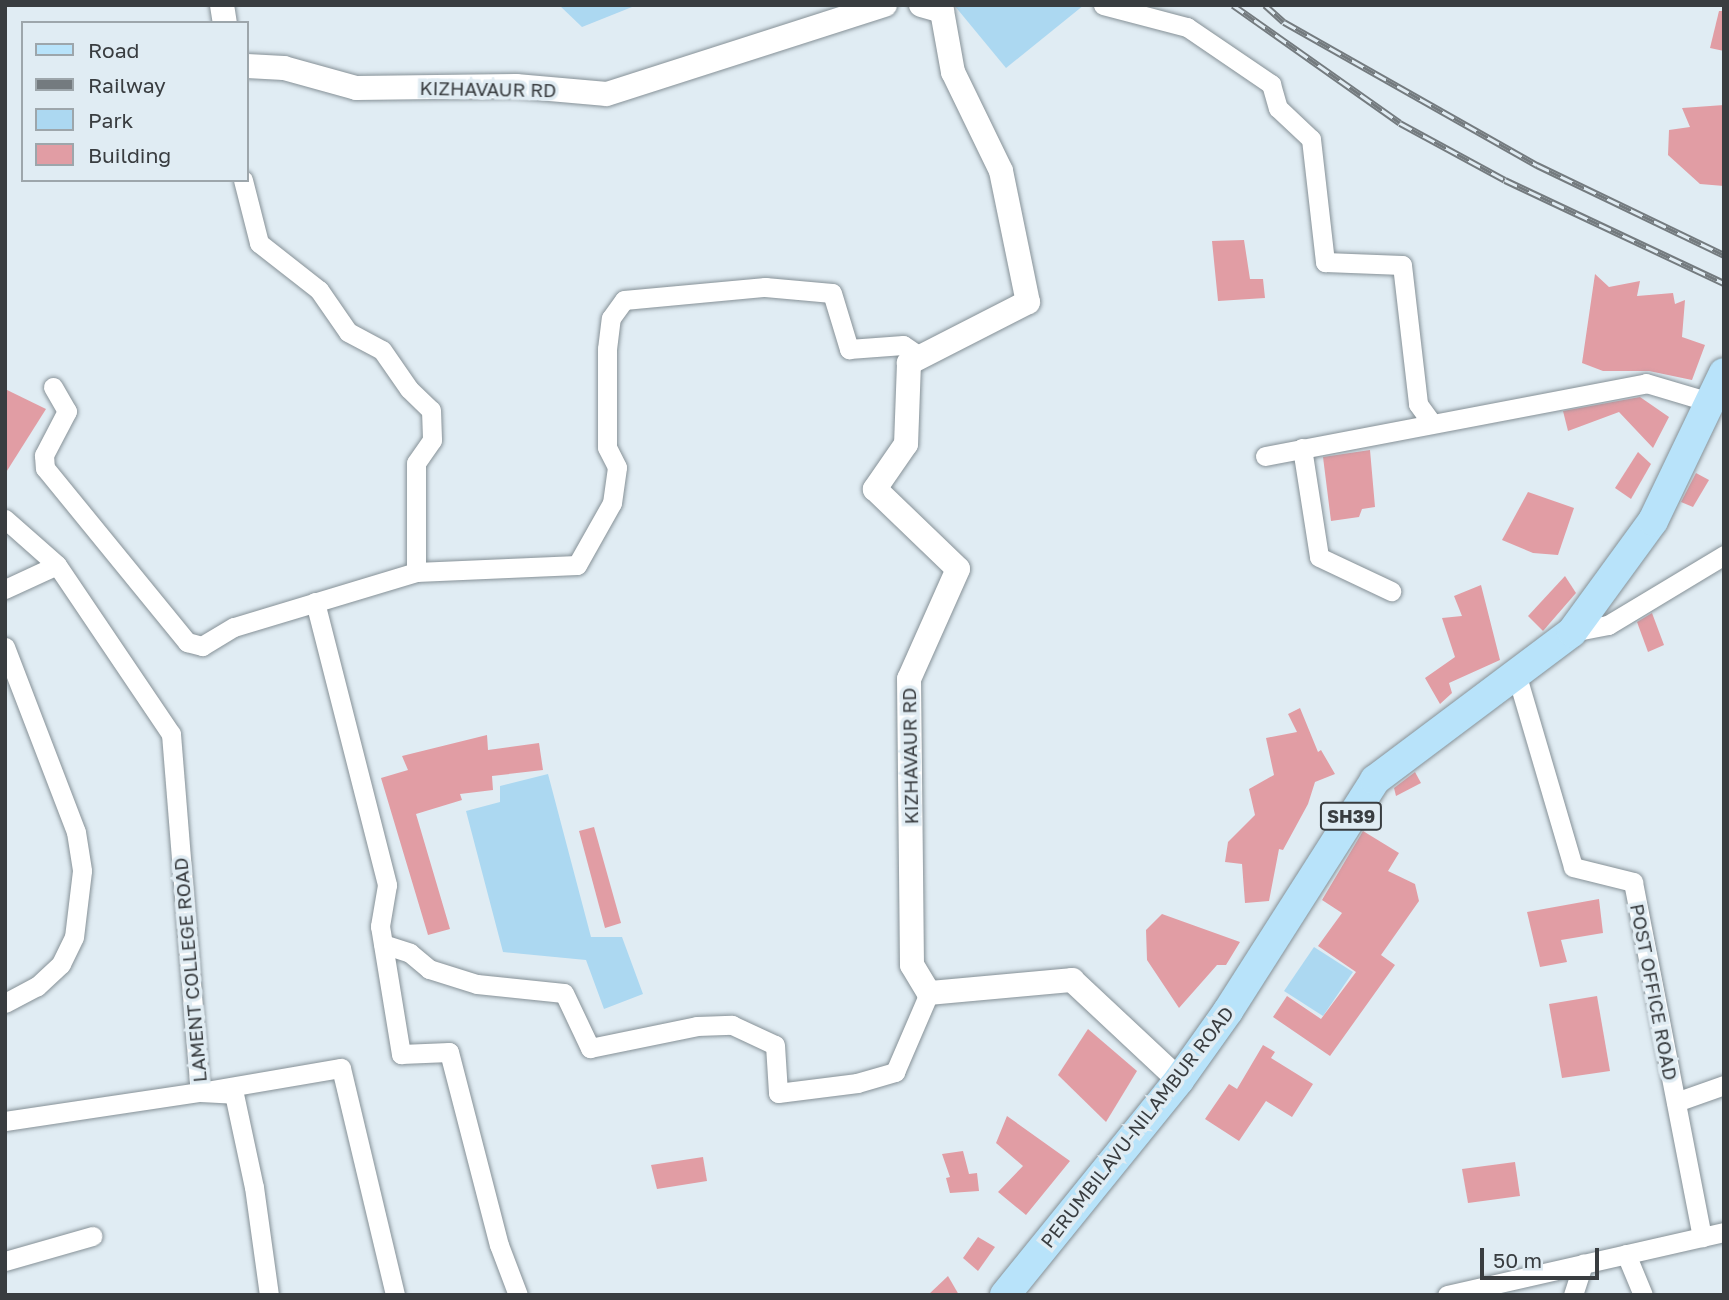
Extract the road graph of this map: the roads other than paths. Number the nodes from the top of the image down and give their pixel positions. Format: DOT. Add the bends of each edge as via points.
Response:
graph roads {
  1 [pos="885,5"];
  2 [pos="921,5"];
  3 [pos="1102,5"];
  4 [pos="248,66"];
  5 [pos="244,182"];
  6 [pos="921,357"];
  7 [pos="1724,373"];
  8 [pos="53,387"];
  9 [pos="1710,402"];
  10 [pos="1431,422"];
  11 [pos="1302,448"];
  12 [pos="1265,456"];
  13 [pos="5,519"];
  14 [pos="1724,555"];
  15 [pos="57,565"];
  16 [pos="416,572"];
  17 [pos="5,589"];
  18 [pos="1391,591"];
  19 [pos="315,602"];
  20 [pos="1572,632"];
  21 [pos="5,647"];
  22 [pos="1516,673"];
  23 [pos="383,944"];
  24 [pos="929,993"];
  25 [pos="5,1003"];
  26 [pos="1179,1080"];
  27 [pos="1724,1085"];
  28 [pos="200,1091"];
  29 [pos="1676,1102"];
  30 [pos="5,1121"];
  31 [pos="1724,1232"];
  32 [pos="92,1236"];
  33 [pos="1702,1237"];
  34 [pos="1626,1254"];
  35 [pos="5,1261"];
  36 [pos="1583,1264"];
  37 [pos="270,1295"];
  38 [pos="395,1295"];
  39 [pos="518,1295"];
  40 [pos="1005,1295"];
  41 [pos="1447,1295"];
  42 [pos="1573,1295"];
  43 [pos="1643,1295"];
  1 -- 4 [label="street, KIZHAVAUR RD" via="607,94 516,86 356,88 284,68"];
  2 -- 6 [label="street" via="942,11 953,72 1001,171 1028,302"];
  3 -- 10 [label="street" via="1187,27 1271,84 1278,108 1311,139 1325,262 1402,265 1418,404"];
  5 -- 16 [label="street" via="259,243 319,290 348,332 382,350 409,389 431,410 432,440 416,463"];
  6 -- 16 [label="street" via="903,345 849,349 832,293 765,287 624,300 611,318 607,349 607,447 617,467 612,503 577,565"];
  6 -- 24 [label="street, KIZHAVAUR RD" via="909,363 906,444 875,489 958,569 909,679 912,965"];
  7 -- 9 [label="main road, PERUMBILAVU-NILAMBUR ROAD / SH39"];
  8 -- 19 [label="street" via="67,411 44,455 45,468 187,642 202,646 234,627"];
  9 -- 10 [label="street" via="1646,383"];
  9 -- 20 [label="main road, PERUMBILAVU-NILAMBUR ROAD / SH39" via="1653,521"];
  10 -- 11 [label="street"];
  11 -- 12 [label="street"];
  11 -- 18 [label="street" via="1319,557"];
  13 -- 15 [label="street, LAMENT COLLEGE ROAD"];
  14 -- 20 [label="street" via="1608,625"];
  15 -- 17 [label="street"];
  15 -- 28 [label="street, LAMENT COLLEGE ROAD" via="171,734"];
  16 -- 19 [label="street"];
  19 -- 23 [label="street" via="387,886 380,926"];
  20 -- 22 [label="main road, PERUMBILAVU-NILAMBUR ROAD / SH39"];
  21 -- 25 [label="street" via="76,832 82,871 74,937 61,964 37,986"];
  22 -- 26 [label="main road, PERUMBILAVU-NILAMBUR ROAD / SH39" via="1375,779 1228,1012"];
  22 -- 29 [label="street, POST OFFICE ROAD" via="1573,867 1633,882"];
  23 -- 24 [label="street" via="410,953 429,969 477,984 564,993 590,1048 697,1026 732,1026 775,1045 778,1093 858,1083 895,1072"];
  23 -- 39 [label="street" via="401,1054 449,1052 499,1245"];
  24 -- 26 [label="street" via="1072,980"];
  26 -- 40 [label="main road, PERUMBILAVU-NILAMBUR ROAD / SH39"];
  27 -- 29 [label="street"];
  28 -- 30 [label="street"];
  28 -- 37 [label="street" via="234,1094"];
  28 -- 38 [label="street, LAMENT COLLEGE ROAD" via="341,1068"];
  29 -- 33 [label="street, POST OFFICE ROAD"];
  31 -- 33 [label="street"];
  32 -- 35 [label="street"];
  33 -- 34 [label="street"];
  34 -- 36 [label="street"];
  34 -- 43 [label="street"];
  36 -- 41 [label="street"];
  36 -- 42 [label="street"];
}
